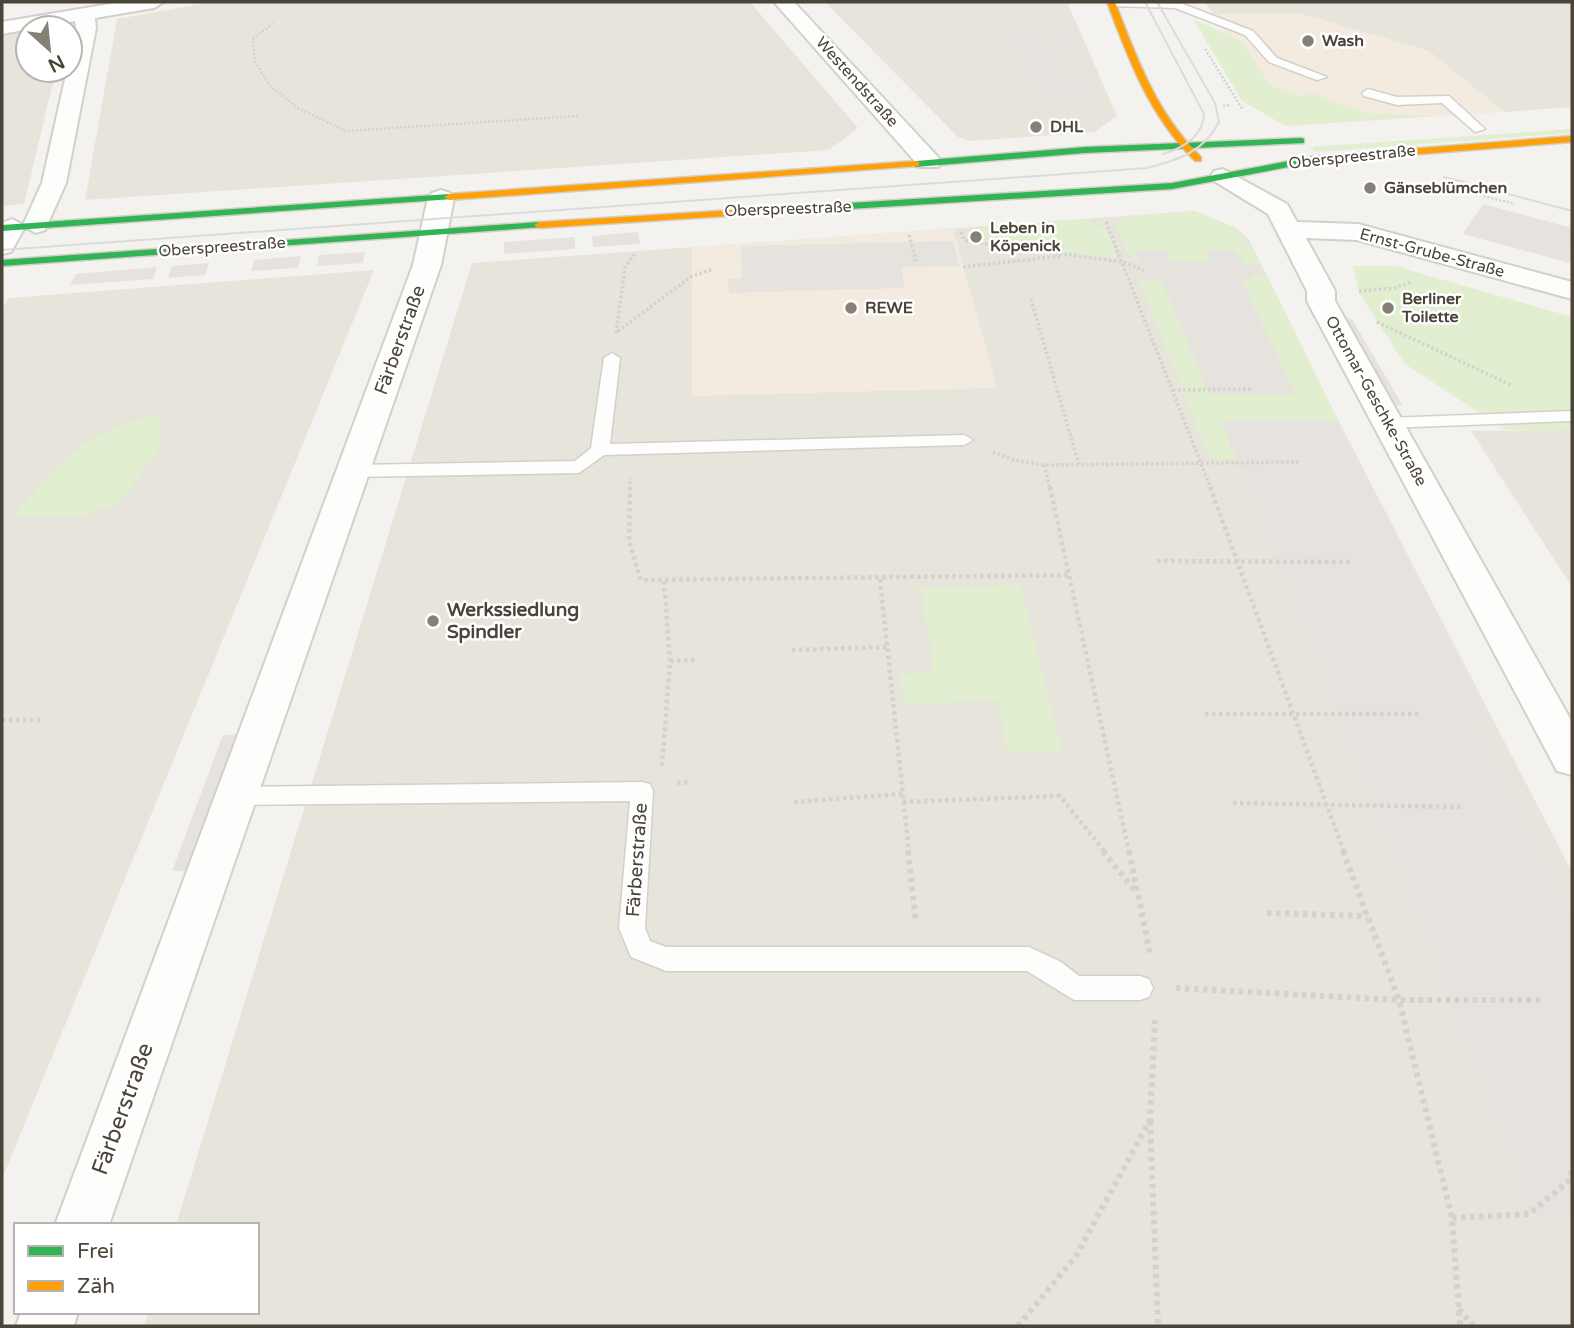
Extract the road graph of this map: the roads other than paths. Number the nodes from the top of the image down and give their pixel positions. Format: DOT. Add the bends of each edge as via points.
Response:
graph roads {
  1 [pos="153,2"];
  2 [pos="784,2"];
  3 [pos="1112,2"];
  4 [pos="1178,4"];
  5 [pos="84,13"];
  6 [pos="2,28"];
  7 [pos="1321,77"];
  8 [pos="1368,93"];
  9 [pos="1486,128"];
  10 [pos="1453,130"];
  11 [pos="1323,139"];
  12 [pos="1572,139"];
  13 [pos="1181,147"];
  14 [pos="929,162"];
  15 [pos="1223,176"];
  16 [pos="438,215"];
  17 [pos="1290,229"];
  18 [pos="13,231"];
  19 [pos="2,263"];
  20 [pos="1572,291"];
  21 [pos="612,358"];
  22 [pos="1572,416"];
  23 [pos="1387,423"];
  24 [pos="964,440"];
  25 [pos="600,450"];
  26 [pos="353,471"];
  27 [pos="1572,759"];
  28 [pos="237,796"];
  29 [pos="1148,988"];
  30 [pos="83,1223"];
  1 -- 5 [label="street"];
  2 -- 14 [label="street, Westendstraße"];
  3 -- 4 [label="lane"];
  3 -- 13 [label="main road, Ottomar-Geschke-Straße" via="1155,104"];
  4 -- 7 [label="lane" via="1249,33 1273,60"];
  5 -- 6 [label="street"];
  5 -- 18 [label="street" via="85,32 54,183"];
  8 -- 9 [label="lane" via="1397,101 1445,99"];
  9 -- 10 [label="main road"];
  11 -- 13 [label="main road, Oberspreestraße"];
  12 -- 15 [label="main road, Oberspreestraße" via="1323,159"];
  13 -- 14 [label="main road, Oberspreestraße"];
  13 -- 15 [label="main road, Ottomar-Geschke-Straße"];
  14 -- 16 [label="main road, Oberspreestraße"];
  15 -- 16 [label="main road, Oberspreestraße" via="1172,186 1095,192 781,208"];
  15 -- 17 [label="street, Ottomar-Geschke-Straße" via="1278,209"];
  16 -- 18 [label="main road, Oberspreestraße"];
  16 -- 19 [label="main road, Oberspreestraße"];
  16 -- 26 [label="street, Färberstraße" via="427,265"];
  17 -- 20 [label="street, Ernst-Grube-Straße" via="1358,232"];
  17 -- 23 [label="street, Ottomar-Geschke-Straße" via="1321,290 1321,301"];
  21 -- 25 [label="lane"];
  22 -- 23 [label="lane"];
  23 -- 27 [label="street, Ottomar-Geschke-Straße"];
  24 -- 25 [label="lane"];
  25 -- 26 [label="lane" via="579,467"];
  26 -- 28 [label="street, Färberstraße"];
  28 -- 29 [label="lane, Färberstraße" via="642,791 632,928 640,949 666,959 1028,959 1074,988"];
  28 -- 30 [label="street, Färberstraße"];
}
